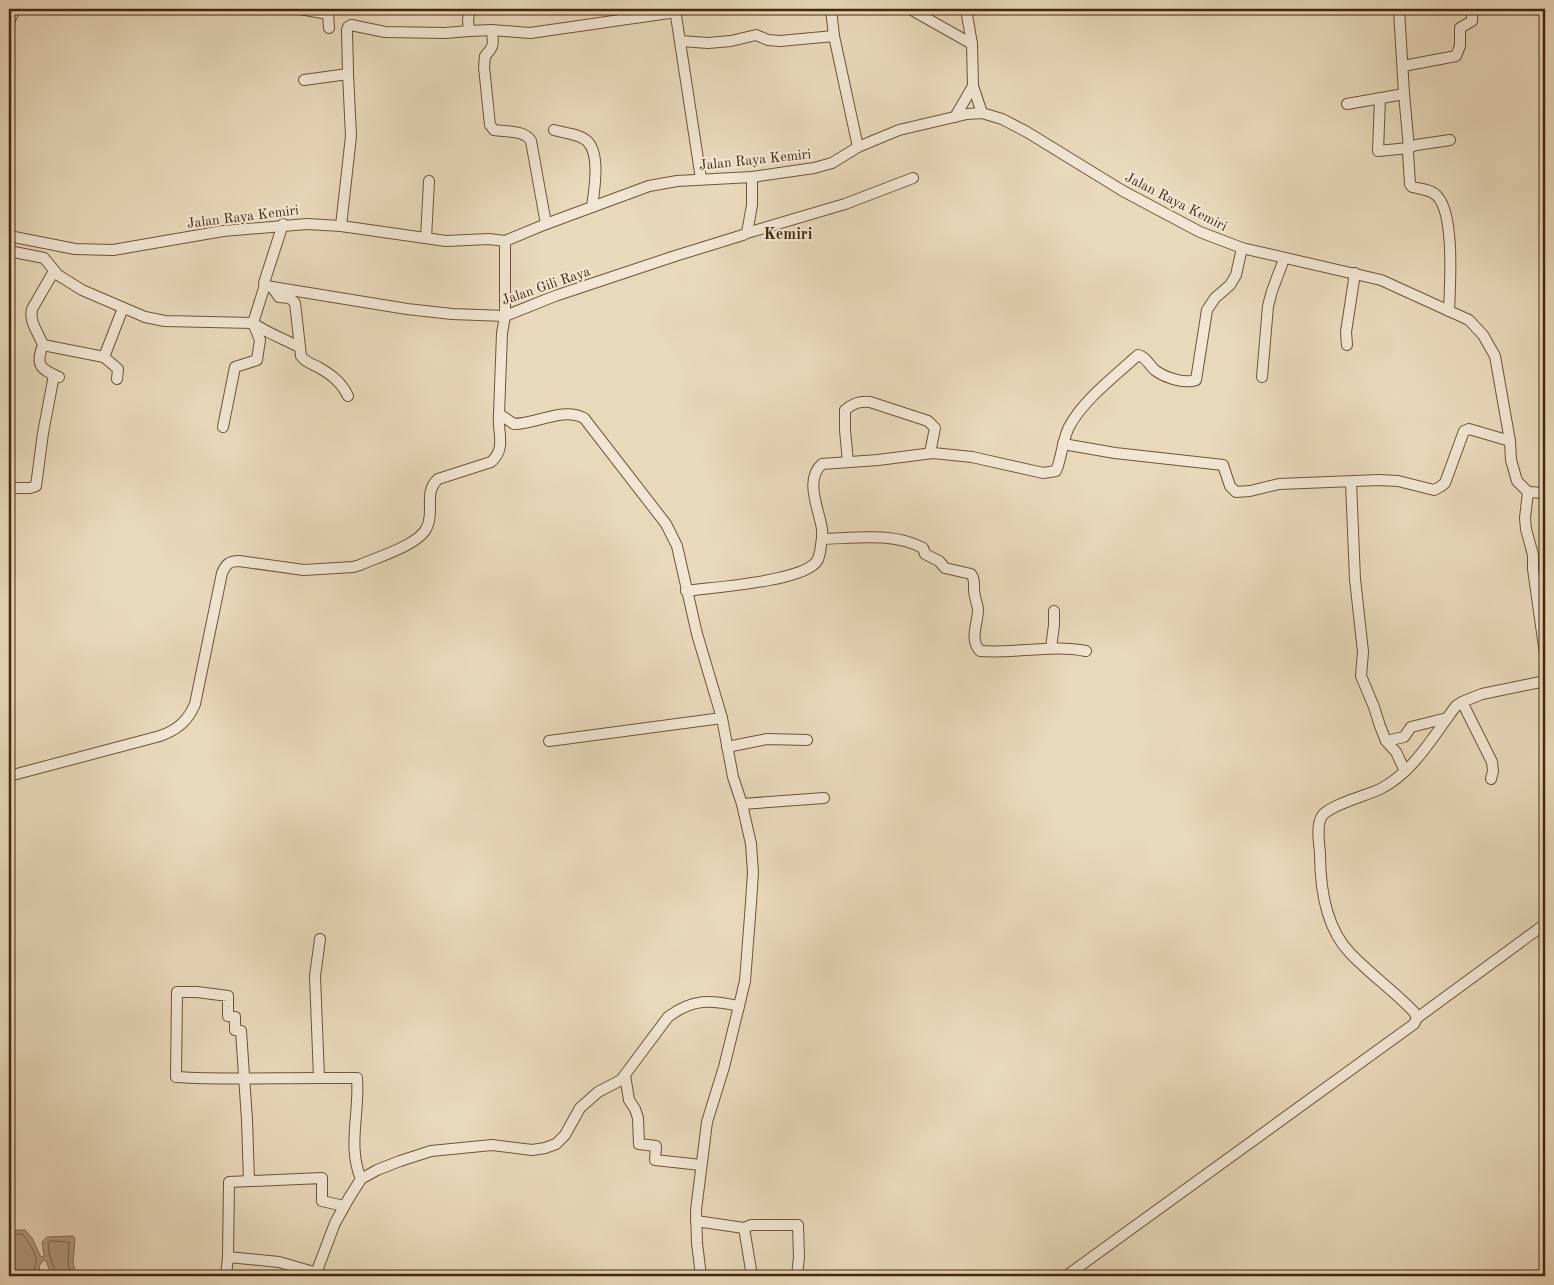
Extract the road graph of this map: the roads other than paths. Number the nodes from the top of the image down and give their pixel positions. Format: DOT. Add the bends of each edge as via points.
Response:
graph roads {
  1 [pos="15,9"];
  2 [pos="300,9"];
  3 [pos="470,9"];
  4 [pos="830,9"];
  5 [pos="910,9"];
  6 [pos="966,9"];
  7 [pos="1399,9"];
  8 [pos="1472,9"];
  9 [pos="676,10"];
  10 [pos="9,22"];
  11 [pos="329,28"];
  12 [pos="492,30"];
  13 [pos="469,31"];
  14 [pos="834,36"];
  15 [pos="681,41"];
  16 [pos="972,44"];
  17 [pos="1403,66"];
  18 [pos="348,73"];
  19 [pos="304,80"];
  20 [pos="974,86"];
  21 [pos="1404,94"];
  22 [pos="1380,98"];
  23 [pos="1346,104"];
  24 [pos="982,113"];
  25 [pos="955,117"];
  26 [pos="554,130"];
  27 [pos="1450,140"];
  28 [pos="858,147"];
  29 [pos="1409,148"];
  30 [pos="752,177"];
  31 [pos="913,178"];
  32 [pos="701,179"];
  33 [pos="429,181"];
  34 [pos="592,207"];
  35 [pos="283,224"];
  36 [pos="546,224"];
  37 [pos="341,226"];
  38 [pos="747,232"];
  39 [pos="9,236"];
  40 [pos="426,238"];
  41 [pos="505,241"];
  42 [pos="1242,248"];
  43 [pos="9,251"];
  44 [pos="1284,259"];
  45 [pos="54,271"];
  46 [pos="1355,273"];
  47 [pos="268,286"];
  48 [pos="123,308"];
  49 [pos="1449,311"];
  50 [pos="505,316"];
  51 [pos="253,323"];
  52 [pos="43,344"];
  53 [pos="1347,345"];
  54 [pos="299,347"];
  55 [pos="104,357"];
  56 [pos="1262,377"];
  57 [pos="117,378"];
  58 [pos="348,396"];
  59 [pos="499,414"];
  60 [pos="223,426"];
  61 [pos="1510,441"];
  62 [pos="1063,444"];
  63 [pos="930,453"];
  64 [pos="848,462"];
  65 [pos="1351,482"];
  66 [pos="9,488"];
  67 [pos="1528,492"];
  68 [pos="1545,493"];
  69 [pos="822,539"];
  70 [pos="686,591"];
  71 [pos="1054,612"];
  72 [pos="1051,648"];
  73 [pos="1086,651"];
  74 [pos="1545,654"];
  75 [pos="1545,680"];
  76 [pos="1462,702"];
  77 [pos="722,718"];
  78 [pos="1447,718"];
  79 [pos="807,740"];
  80 [pos="549,741"];
  81 [pos="1386,741"];
  82 [pos="726,747"];
  83 [pos="1404,771"];
  84 [pos="9,776"];
  85 [pos="1491,779"];
  86 [pos="824,798"];
  87 [pos="742,804"];
  88 [pos="1545,924"];
  89 [pos="320,939"];
  90 [pos="740,1006"];
  91 [pos="1417,1018"];
  92 [pos="625,1075"];
  93 [pos="244,1078"];
  94 [pos="318,1078"];
  95 [pos="701,1166"];
  96 [pos="361,1180"];
  97 [pos="249,1181"];
  98 [pos="344,1206"];
  99 [pos="696,1221"];
  100 [pos="744,1228"];
  101 [pos="228,1257"];
  102 [pos="316,1274"];
  103 [pos="226,1276"];
  104 [pos="701,1276"];
  105 [pos="752,1276"];
  106 [pos="798,1276"];
  107 [pos="1066,1276"];
  1 -- 10 [label="street"];
  2 -- 11 [label="street" via="327,13"];
  3 -- 13 [label="street"];
  4 -- 14 [label="street"];
  5 -- 16 [label="street"];
  6 -- 16 [label="street"];
  7 -- 17 [label="street"];
  8 -- 17 [label="street" via="1472,21 1460,28 1460,46 1456,56"];
  9 -- 12 [label="street" via="530,34"];
  9 -- 15 [label="street"];
  12 -- 13 [label="street"];
  12 -- 36 [label="street" via="493,46 485,56 484,67 490,125 494,130 529,137"];
  13 -- 18 [label="street" via="384,32 352,25 347,30"];
  14 -- 15 [label="street" via="780,41 756,35 708,43"];
  14 -- 28 [label="street"];
  15 -- 32 [label="street"];
  16 -- 20 [label="street"];
  17 -- 21 [label="street"];
  18 -- 19 [label="street"];
  18 -- 37 [label="street" via="351,136"];
  20 -- 24 [label="street"];
  20 -- 25 [label="street"];
  21 -- 22 [label="street"];
  21 -- 29 [label="street"];
  22 -- 23 [label="street"];
  22 -- 29 [label="street" via="1378,150"];
  24 -- 25 [label="street, Jalan Raya Kemiri"];
  24 -- 42 [label="street, Jalan Raya Kemiri" via="1027,132 1173,219"];
  25 -- 28 [label="street, Jalan Raya Kemiri" via="899,130"];
  26 -- 34 [label="street" via="582,138 590,146 596,170"];
  27 -- 29 [label="street" via="1416,144"];
  28 -- 30 [label="street, Jalan Raya Kemiri" via="823,166"];
  29 -- 49 [label="street" via="1410,184 1436,194 1448,227 1451,250"];
  30 -- 32 [label="street, Jalan Raya Kemiri"];
  30 -- 38 [label="street"];
  31 -- 38 [label="street, Jalan Gili Raya" via="845,204"];
  32 -- 34 [label="street, Jalan Raya Kemiri" via="650,186"];
  33 -- 40 [label="street"];
  34 -- 36 [label="street, Jalan Raya Kemiri"];
  35 -- 37 [label="street, Jalan Raya Kemiri"];
  35 -- 39 [label="street, Jalan Raya Kemiri" via="113,250 75,249"];
  35 -- 47 [label="street"];
  36 -- 41 [label="street, Jalan Raya Kemiri"];
  37 -- 40 [label="street, Jalan Raya Kemiri"];
  38 -- 50 [label="street, Jalan Gili Raya"];
  40 -- 41 [label="street, Jalan Raya Kemiri"];
  41 -- 50 [label="street"];
  42 -- 44 [label="street, Jalan Raya Kemiri"];
  42 -- 62 [label="street" via="1236,275 1207,310 1196,380 1187,382 1169,378 1138,355 1075,417"];
  43 -- 45 [label="street" via="44,258"];
  44 -- 46 [label="street, Jalan Raya Kemiri"];
  44 -- 56 [label="street" via="1268,306"];
  45 -- 48 [label="street" via="91,295"];
  45 -- 52 [label="street" via="31,314"];
  46 -- 49 [label="street, Jalan Raya Kemiri" via="1381,280"];
  46 -- 53 [label="street" via="1348,312"];
  47 -- 50 [label="street, Jalan Gili Raya" via="407,309"];
  47 -- 51 [label="street"];
  47 -- 54 [label="street" via="279,297 293,300"];
  48 -- 51 [label="street" via="165,322"];
  48 -- 55 [label="street"];
  49 -- 61 [label="street, Jalan Raya Kemiri" via="1469,320 1484,335 1495,356"];
  50 -- 59 [label="street"];
  51 -- 54 [label="street"];
  51 -- 60 [label="street" via="260,340 257,360 235,367"];
  52 -- 55 [label="street"];
  52 -- 66 [label="street" via="38,356 40,364 45,371 57,376 43,433 36,486"];
  54 -- 58 [label="street" via="304,361 333,376 343,385"];
  55 -- 57 [label="street" via="118,369"];
  59 -- 70 [label="street" via="514,424 568,413 584,418 666,524 677,546"];
  59 -- 84 [label="street" via="498,456 491,462 434,484 430,489 430,520 414,541 353,567 304,570 239,561 226,565 195,704 180,726 160,736"];
  61 -- 65 [label="street" via="1469,429 1464,431 1443,484 1434,490 1398,480"];
  61 -- 67 [label="street, Jalan Raya Kemiri" via="1517,481"];
  62 -- 63 [label="street" via="1058,467 1050,473 972,457"];
  62 -- 65 [label="street" via="1223,465 1230,486 1236,492 1278,484"];
  63 -- 64 [label="street"];
  63 -- 64 [label="street" via="935,428 928,420 860,401 846,410"];
  64 -- 69 [label="street" via="822,464 816,470 813,484"];
  65 -- 81 [label="street" via="1355,579 1363,652 1361,676"];
  67 -- 68 [label="street"];
  67 -- 74 [label="street" via="1525,518"];
  69 -- 70 [label="street" via="818,559 801,572"];
  69 -- 72 [label="street" via="902,540 917,545 945,568 971,574 974,578 978,609 974,638 980,651 1017,652"];
  70 -- 77 [label="street"];
  71 -- 72 [label="street"];
  72 -- 73 [label="street"];
  75 -- 76 [label="street" via="1482,694"];
  76 -- 78 [label="street"];
  76 -- 85 [label="street" via="1492,762"];
  77 -- 80 [label="street"];
  77 -- 82 [label="street"];
  78 -- 81 [label="street" via="1411,727 1404,737"];
  78 -- 83 [label="street" via="1426,748"];
  79 -- 82 [label="street" via="767,739"];
  81 -- 83 [label="street" via="1396,752"];
  82 -- 87 [label="street"];
  83 -- 91 [label="street" via="1394,782 1328,810 1321,817 1320,878 1326,906 1337,934 1349,952"];
  86 -- 87 [label="street"];
  87 -- 90 [label="street" via="753,872 745,981"];
  88 -- 91 [label="street"];
  89 -- 94 [label="street" via="315,976"];
  90 -- 92 [label="street" via="707,1001 677,1011 661,1026"];
  90 -- 95 [label="street" via="707,1122"];
  91 -- 107 [label="street" via="1414,1024"];
  92 -- 95 [label="street" via="629,1100 638,1118 639,1144 656,1146 655,1160"];
  92 -- 96 [label="street" via="588,1100 556,1144 532,1150 492,1145 431,1151 377,1170"];
  93 -- 93 [label="street" via="241,1031 235,1030 235,1017 228,1017 228,996 177,992 176,1078"];
  93 -- 94 [label="street"];
  93 -- 97 [label="street"];
  94 -- 96 [label="street" via="357,1078 354,1134 356,1165"];
  95 -- 99 [label="street"];
  96 -- 98 [label="street"];
  97 -- 98 [label="street" via="322,1178 322,1201"];
  97 -- 101 [label="street" via="229,1183"];
  98 -- 102 [label="street"];
  99 -- 100 [label="street"];
  99 -- 104 [label="street"];
  100 -- 105 [label="street"];
  100 -- 106 [label="street" via="751,1225 798,1225"];
  101 -- 102 [label="street" via="279,1262"];
  101 -- 103 [label="street"];
}
